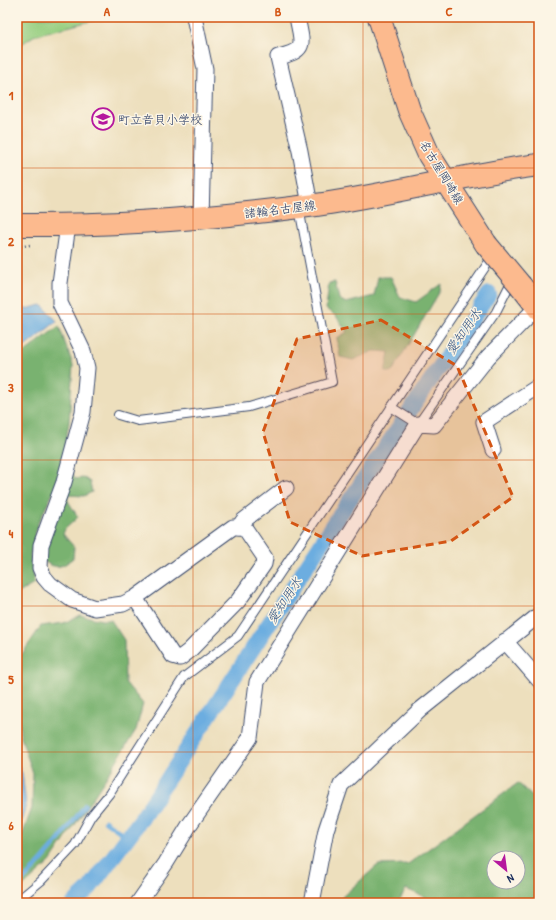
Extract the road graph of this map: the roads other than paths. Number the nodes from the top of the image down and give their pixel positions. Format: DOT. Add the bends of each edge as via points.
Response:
graph roads {
  1 [pos="194,17"];
  2 [pos="297,17"];
  3 [pos="380,17"];
  4 [pos="539,165"];
  5 [pos="447,181"];
  6 [pos="305,206"];
  7 [pos="200,218"];
  8 [pos="17,225"];
  9 [pos="68,225"];
  10 [pos="538,308"];
  11 [pos="539,386"];
  12 [pos="391,407"];
  13 [pos="118,415"];
  14 [pos="418,424"];
  15 [pos="493,450"];
  16 [pos="286,488"];
  17 [pos="239,527"];
  18 [pos="135,598"];
  19 [pos="539,615"];
  20 [pos="505,642"];
  21 [pos="539,680"];
  22 [pos="17,901"];
  23 [pos="138,903"];
  24 [pos="312,903"];
  1 -- 7 [label="street" via="206,69"];
  2 -- 6 [label="street" via="301,46 295,53 278,56 300,151"];
  3 -- 5 [label="main road, 名古屋岡崎線" via="409,110 429,155"];
  4 -- 5 [label="main road, 諸輪名古屋線"];
  5 -- 6 [label="main road, 諸輪名古屋線"];
  5 -- 10 [label="main road, 名古屋岡崎線, bridge" via="486,244"];
  6 -- 7 [label="main road, 諸輪名古屋線"];
  6 -- 13 [label="lane" via="332,382 249,407 138,421"];
  7 -- 9 [label="main road, 諸輪名古屋線"];
  8 -- 9 [label="main road, 諸輪名古屋線"];
  9 -- 18 [label="street" via="60,283 60,303 83,351 87,368 81,420 64,482 41,545 40,568 50,584 72,600 95,608 123,604"];
  10 -- 14 [label="street" via="488,356 434,426"];
  11 -- 15 [label="street" via="484,422"];
  12 -- 14 [label="lane"];
  12 -- 14 [label="lane" via="492,257 507,255 515,274 496,312"];
  12 -- 22 [label="lane" via="238,636 184,677 108,794 90,816 75,845 41,881"];
  14 -- 23 [label="street" via="257,682 250,738"];
  16 -- 17 [label="street" via="243,521"];
  17 -- 18 [label="street" via="233,527"];
  17 -- 18 [label="street" via="244,527 265,558 264,564 238,601 180,658 173,656"];
  19 -- 20 [label="street"];
  20 -- 21 [label="street"];
  20 -- 24 [label="street" via="420,710 341,785 326,830"];
}
